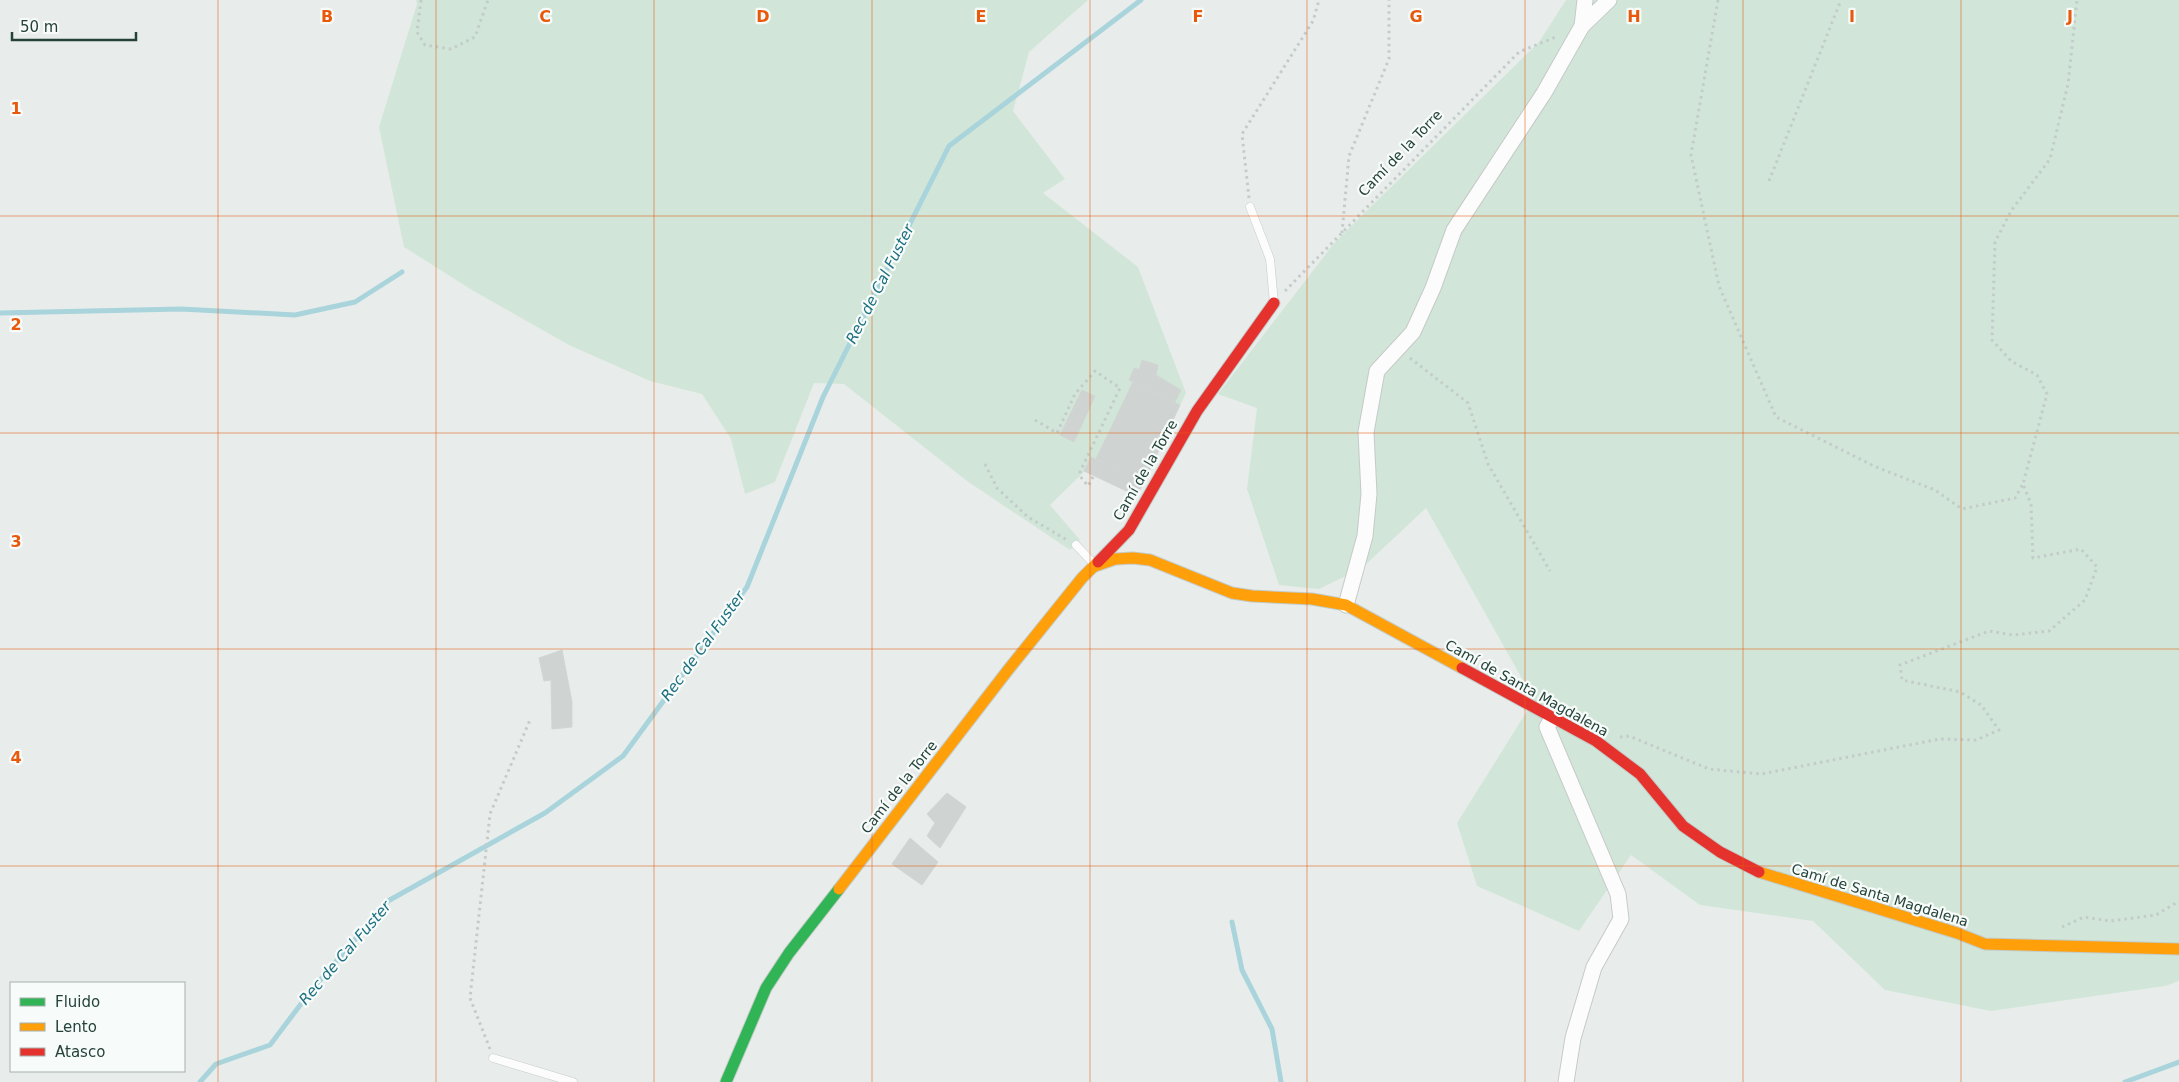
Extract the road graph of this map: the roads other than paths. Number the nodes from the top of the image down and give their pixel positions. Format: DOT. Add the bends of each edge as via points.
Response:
graph roads {
  1 [pos="1585,0"];
  2 [pos="1609,0"];
  3 [pos="1582,26"];
  4 [pos="1250,207"];
  5 [pos="1274,303"];
  6 [pos="1076,545"];
  7 [pos="1096,566"];
  8 [pos="1346,605"];
  9 [pos="1552,718"];
  10 [pos="2179,949"];
  11 [pos="493,1058"];
  12 [pos="573,1082"];
  13 [pos="726,1082"];
  14 [pos="1566,1082"];
  1 -- 3 [label="street"];
  2 -- 3 [label="street"];
  3 -- 8 [label="street" via="1544,93 1454,230 1413,332 1377,371 1366,432 1369,494 1365,536"];
  4 -- 5 [label="lane" via="1270,259"];
  5 -- 7 [label="street, Camí de la Torre" via="1196,411 1128,530"];
  6 -- 7 [label="lane"];
  7 -- 8 [label="street, Camí de Santa Magdalena" via="1124,556 1160,561 1233,593"];
  7 -- 13 [label="street, Camí de la Torre" via="1082,578 1008,670 789,953 766,988"];
  8 -- 9 [label="street, Camí de Santa Magdalena"];
  9 -- 10 [label="street, Camí de Santa Magdalena" via="1596,741 1640,774 1683,826 1720,852 1766,875 1985,944"];
  9 -- 14 [label="street" via="1547,727 1618,894 1621,919 1594,968 1573,1038"];
  11 -- 12 [label="lane"];
}
